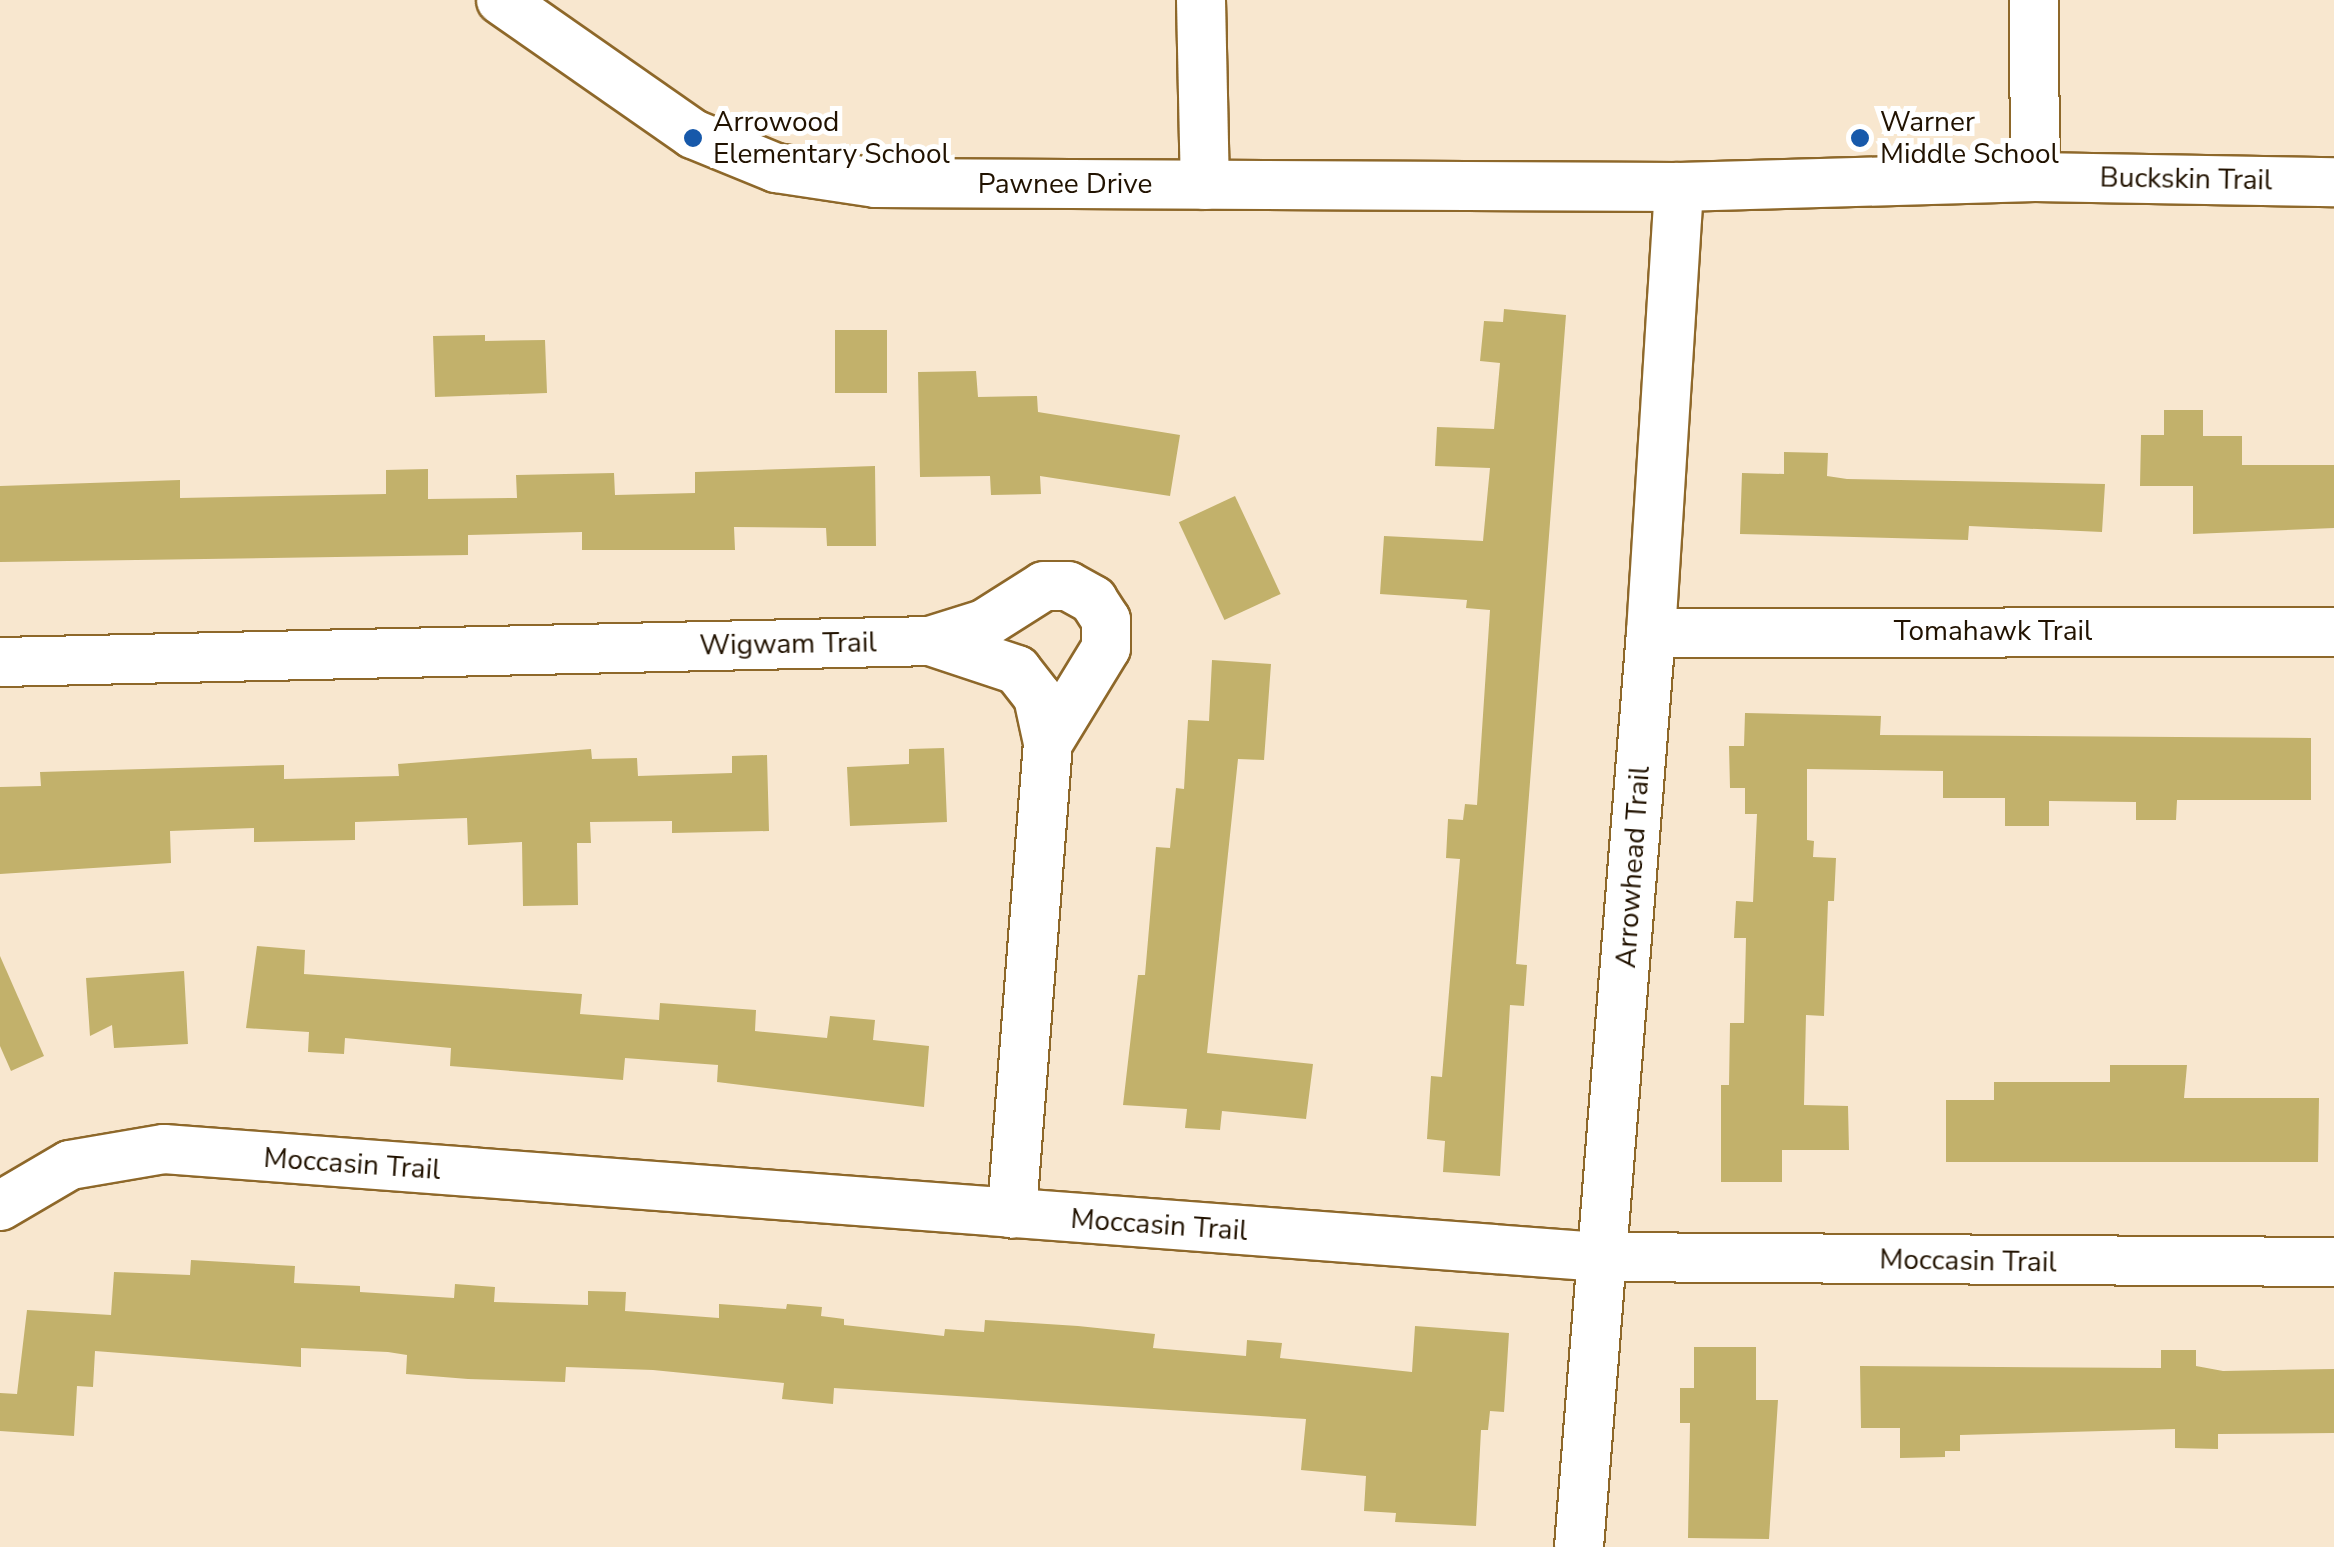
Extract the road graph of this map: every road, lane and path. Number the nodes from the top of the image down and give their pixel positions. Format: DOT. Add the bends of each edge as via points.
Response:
graph roads {
  1 [pos="501,0"];
  2 [pos="1201,0"];
  3 [pos="2034,0"];
  4 [pos="2035,177"];
  5 [pos="2334,182"];
  6 [pos="1205,185"];
  7 [pos="1679,188"];
  8 [pos="2334,632"];
  9 [pos="1652,633"];
  10 [pos="930,641"];
  11 [pos="0,662"];
  12 [pos="1048,743"];
  13 [pos="0,1206"];
  14 [pos="1012,1214"];
  15 [pos="1602,1257"];
  16 [pos="2334,1262"];
  17 [pos="1579,1547"];
  1 -- 6 [label="street, Pawnee Drive" via="693,134 776,168 876,184"];
  2 -- 6 [label="street"];
  3 -- 4 [label="street"];
  4 -- 5 [label="street, Buckskin Trail"];
  4 -- 7 [label="street, Buckskin Trail"];
  6 -- 7 [label="street, Pawnee Drive"];
  7 -- 9 [label="street, Arrowhead Trail"];
  8 -- 9 [label="street, Tomahawk Trail"];
  9 -- 15 [label="street, Arrowhead Trail"];
  10 -- 11 [label="street, Wigwam Trail"];
  10 -- 12 [label="street, Wigwam Trail" via="1017,670 1038,696"];
  10 -- 12 [label="street" via="984,624 1044,586 1068,586 1094,600 1106,620 1106,648"];
  12 -- 14 [label="street, Wigwam Trail"];
  13 -- 14 [label="street, Moccasin Trail" via="70,1164 164,1149"];
  14 -- 15 [label="street, Moccasin Trail"];
  15 -- 16 [label="street, Moccasin Trail"];
  15 -- 17 [label="street, Arrowhead Trail"];
}
